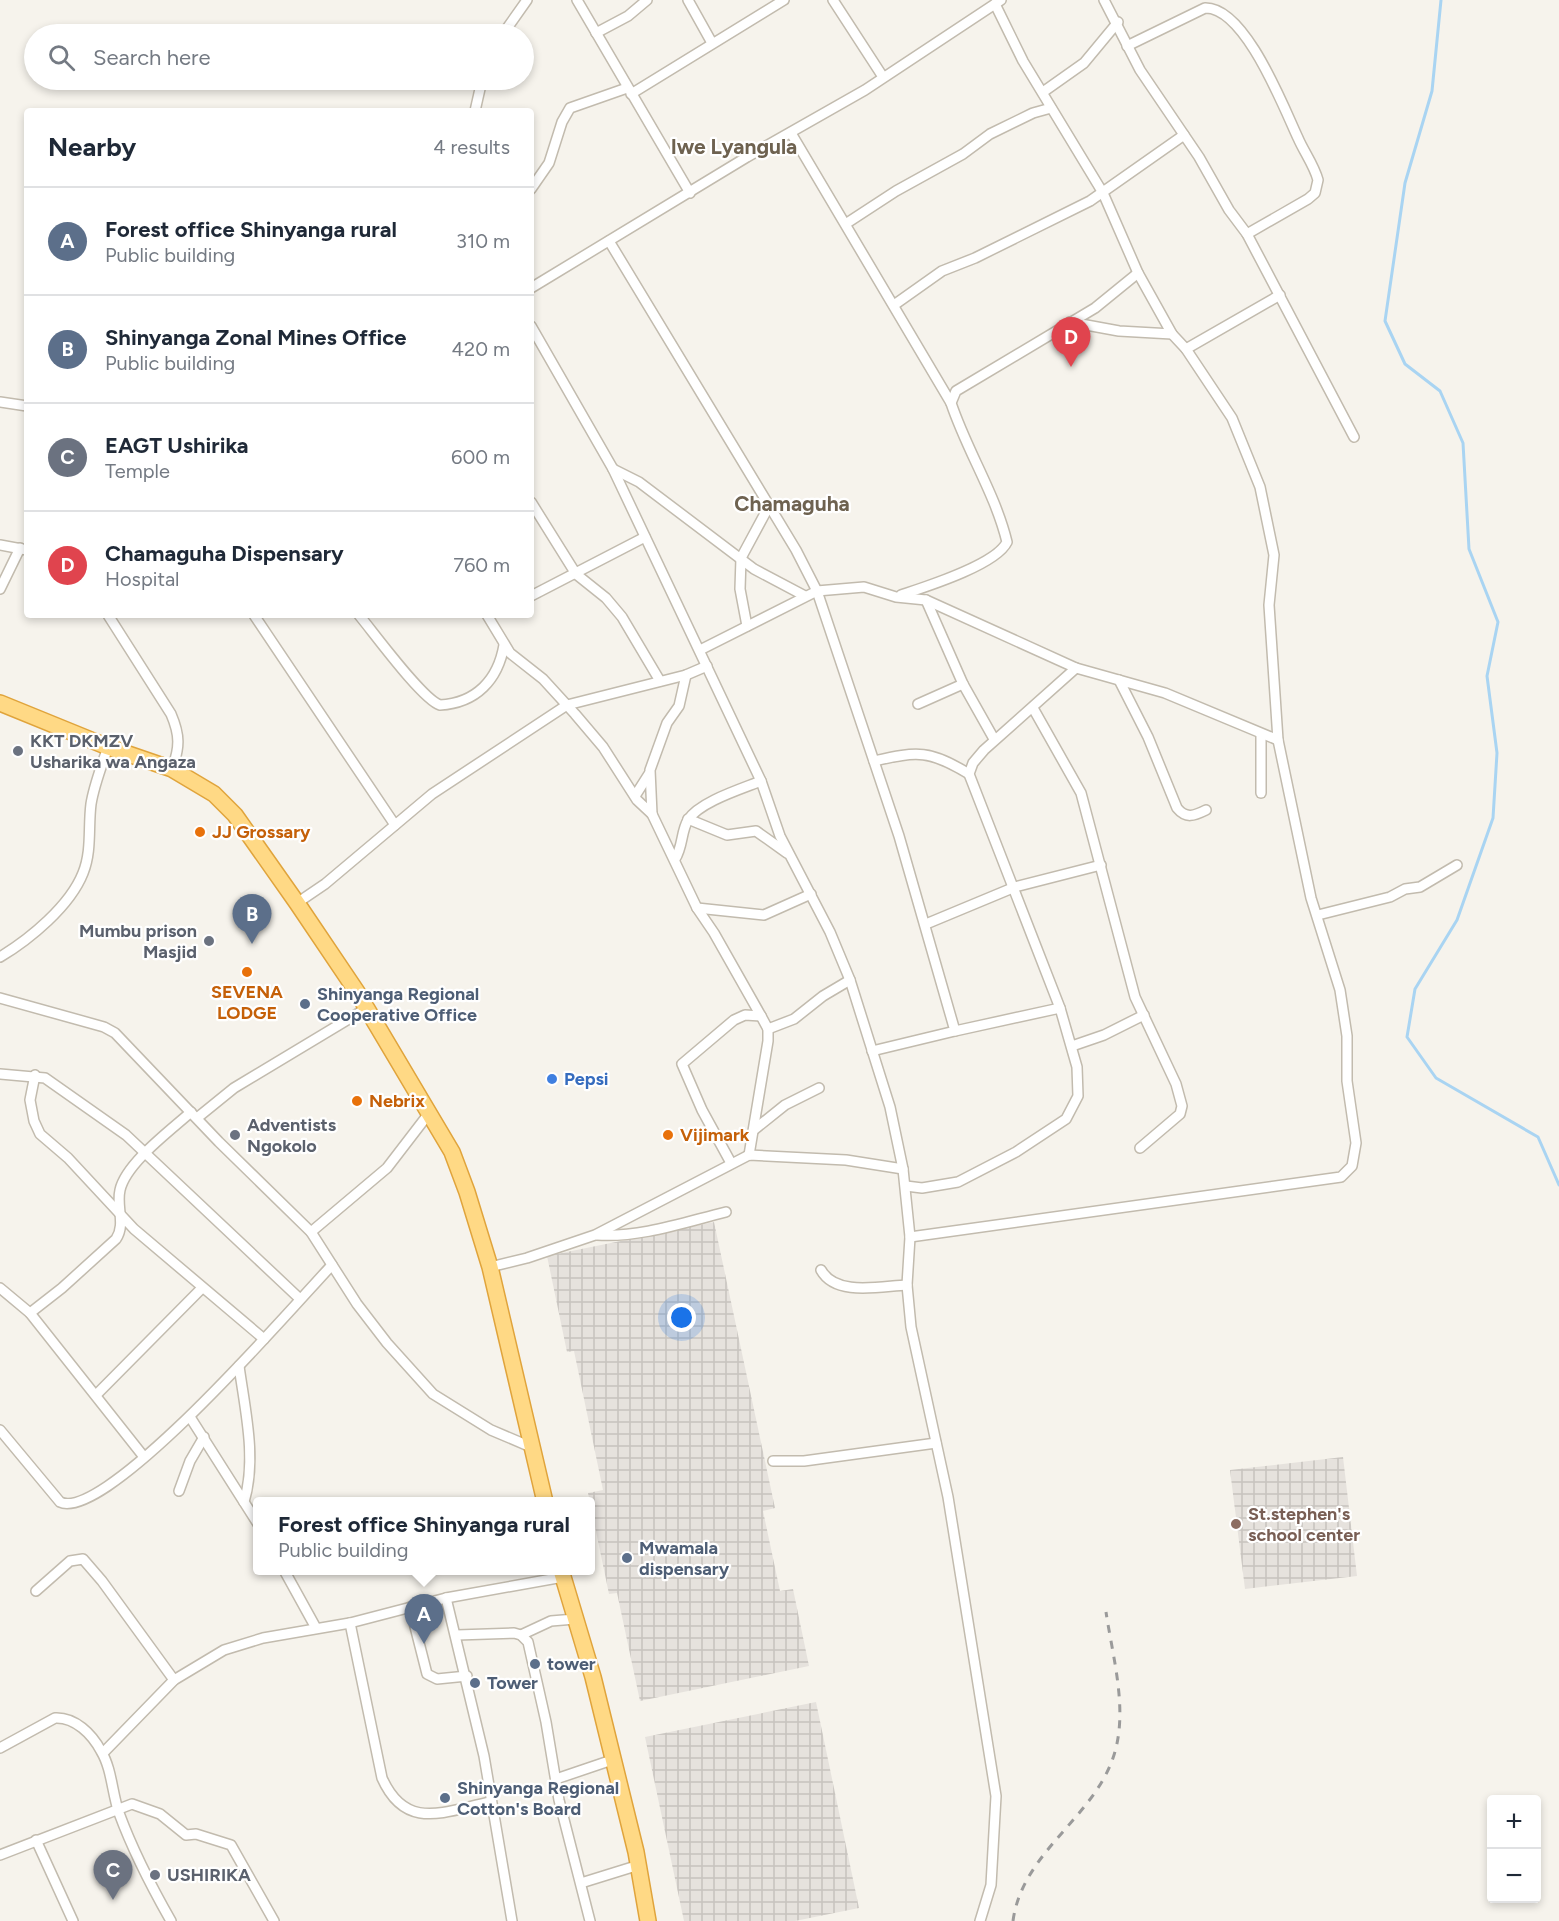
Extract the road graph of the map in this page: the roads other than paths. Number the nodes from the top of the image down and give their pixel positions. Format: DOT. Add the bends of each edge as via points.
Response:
graph roads {
  1 [pos="526,0"];
  2 [pos="647,0"];
  3 [pos="688,0"];
  4 [pos="784,0"];
  5 [pos="833,0"];
  6 [pos="1104,0"];
  7 [pos="581,2"];
  8 [pos="998,2"];
  9 [pos="1118,22"];
  10 [pos="510,24"];
  11 [pos="596,33"];
  12 [pos="712,43"];
  13 [pos="1127,46"];
  14 [pos="884,77"];
  15 [pos="480,90"];
  16 [pos="629,91"];
  17 [pos="1043,92"];
  18 [pos="476,108"];
  19 [pos="1051,108"];
  20 [pos="791,133"];
  21 [pos="1184,135"];
  22 [pos="534,185"];
  23 [pos="1103,192"];
  24 [pos="690,194"];
  25 [pos="847,224"];
  26 [pos="1247,234"];
  27 [pos="609,241"];
  28 [pos="1138,273"];
  29 [pos="534,286"];
  30 [pos="1280,295"];
  31 [pos="894,305"];
  32 [pos="1070,322"];
  33 [pos="534,331"];
  34 [pos="1172,334"];
  35 [pos="1186,349"];
  36 [pos="0,402"];
  37 [pos="951,403"];
  38 [pos="24,406"];
  39 [pos="1354,437"];
  40 [pos="613,469"];
  41 [pos="769,506"];
  42 [pos="534,507"];
  43 [pos="645,537"];
  44 [pos="0,545"];
  45 [pos="24,549"];
  46 [pos="741,558"];
  47 [pos="576,574"];
  48 [pos="0,589"];
  49 [pos="817,591"];
  50 [pos="534,595"];
  51 [pos="805,596"];
  52 [pos="896,597"];
  53 [pos="926,600"];
  54 [pos="110,618"];
  55 [pos="256,618"];
  56 [pos="361,618"];
  57 [pos="491,618"];
  58 [pos="747,626"];
  59 [pos="504,645"];
  60 [pos="700,650"];
  61 [pos="707,666"];
  62 [pos="1076,668"];
  63 [pos="686,675"];
  64 [pos="660,681"];
  65 [pos="1119,681"];
  66 [pos="963,684"];
  67 [pos="0,703"];
  68 [pos="918,704"];
  69 [pos="567,705"];
  70 [pos="1033,708"];
  71 [pos="1261,734"];
  72 [pos="994,739"];
  73 [pos="1278,740"];
  74 [pos="108,747"];
  75 [pos="874,761"];
  76 [pos="172,769"];
  77 [pos="649,774"];
  78 [pos="969,774"];
  79 [pos="761,781"];
  80 [pos="1261,793"];
  81 [pos="635,796"];
  82 [pos="1206,810"];
  83 [pos="652,814"];
  84 [pos="688,819"];
  85 [pos="395,825"];
  86 [pos="790,857"];
  87 [pos="675,859"];
  88 [pos="1101,865"];
  89 [pos="1457,865"];
  90 [pos="1015,887"];
  91 [pos="812,894"];
  92 [pos="297,903"];
  93 [pos="697,908"];
  94 [pos="1318,915"];
  95 [pos="927,924"];
  96 [pos="0,957"];
  97 [pos="850,980"];
  98 [pos="0,991"];
  99 [pos="3,999"];
  100 [pos="366,1008"];
  101 [pos="1060,1008"];
  102 [pos="1144,1015"];
  103 [pos="761,1016"];
  104 [pos="768,1029"];
  105 [pos="955,1031"];
  106 [pos="1072,1046"];
  107 [pos="872,1051"];
  108 [pos="0,1074"];
  109 [pos="35,1075"];
  110 [pos="819,1088"];
  111 [pos="430,1112"];
  112 [pos="194,1115"];
  113 [pos="755,1129"];
  114 [pos="1140,1148"];
  115 [pos="146,1152"];
  116 [pos="749,1155"];
  117 [pos="730,1163"];
  118 [pos="903,1169"];
  119 [pos="906,1186"];
  120 [pos="118,1211"];
  121 [pos="726,1212"];
  122 [pos="311,1232"];
  123 [pos="595,1234"];
  124 [pos="910,1237"];
  125 [pos="332,1265"];
  126 [pos="490,1267"];
  127 [pos="821,1270"];
  128 [pos="907,1285"];
  129 [pos="0,1288"];
  130 [pos="202,1288"];
  131 [pos="300,1299"];
  132 [pos="30,1313"];
  133 [pos="264,1339"];
  134 [pos="239,1366"];
  135 [pos="96,1395"];
  136 [pos="190,1417"];
  137 [pos="0,1430"];
  138 [pos="204,1437"];
  139 [pos="936,1443"];
  140 [pos="531,1447"];
  141 [pos="144,1457"];
  142 [pos="773,1461"];
  143 [pos="179,1491"];
  144 [pos="544,1497"];
  145 [pos="244,1502"];
  146 [pos="253,1516"];
  147 [pos="287,1575"];
  148 [pos="557,1575"];
  149 [pos="562,1575"];
  150 [pos="36,1591"];
  151 [pos="446,1598"];
  152 [pos="410,1607"];
  153 [pos="575,1619"];
  154 [pos="350,1623"];
  155 [pos="316,1628"];
  156 [pos="456,1635"];
  157 [pos="521,1635"];
  158 [pos="467,1677"];
  159 [pos="174,1680"];
  160 [pos="0,1748"];
  161 [pos="103,1753"];
  162 [pos="612,1760"];
  163 [pos="556,1779"];
  164 [pos="490,1802"];
  165 [pos="118,1810"];
  166 [pos="36,1840"];
  167 [pos="0,1855"];
  168 [pos="639,1866"];
  169 [pos="581,1882"];
  170 [pos="73,1921"];
  171 [pos="171,1921"];
  172 [pos="274,1921"];
  173 [pos="512,1921"];
  174 [pos="590,1921"];
  175 [pos="648,1921"];
  176 [pos="980,1921"];
  1 -- 10 [label="street"];
  2 -- 11 [label="street" via="628,16"];
  3 -- 12 [label="street"];
  4 -- 12 [label="street"];
  5 -- 14 [label="street"];
  6 -- 9 [label="street"];
  7 -- 11 [label="street"];
  8 -- 14 [label="street"];
  8 -- 17 [label="street" via="1015,46"];
  9 -- 13 [label="street"];
  9 -- 17 [label="street" via="1084,63"];
  11 -- 16 [label="street"];
  12 -- 16 [label="street"];
  13 -- 21 [label="street"];
  13 -- 26 [label="street" via="1212,8 1223,12 1257,53 1318,180 1315,193 1308,199"];
  14 -- 20 [label="street"];
  15 -- 18 [label="street"];
  16 -- 22 [label="street" via="570,108 549,163"];
  16 -- 24 [label="street"];
  17 -- 19 [label="street"];
  19 -- 23 [label="street"];
  19 -- 25 [label="street" via="990,134"];
  20 -- 24 [label="street"];
  20 -- 25 [label="street"];
  21 -- 23 [label="street"];
  21 -- 26 [label="street"];
  23 -- 28 [label="street"];
  23 -- 31 [label="street" via="1078,208 933,275"];
  24 -- 27 [label="street"];
  25 -- 31 [label="street"];
  26 -- 30 [label="street"];
  27 -- 29 [label="street"];
  27 -- 41 [label="street"];
  28 -- 32 [label="street" via="1109,298"];
  28 -- 34 [label="street"];
  30 -- 35 [label="street"];
  30 -- 39 [label="street"];
  31 -- 37 [label="street"];
  32 -- 34 [label="street" via="1119,331"];
  32 -- 37 [label="street" via="959,388"];
  33 -- 40 [label="street"];
  34 -- 35 [label="street"];
  35 -- 73 [label="street" via="1232,418 1260,487 1274,555 1269,605"];
  36 -- 38 [label="street"];
  37 -- 52 [label="street" via="1007,542 999,553 948,579"];
  40 -- 43 [label="street"];
  40 -- 46 [label="street" via="639,482 717,544"];
  41 -- 46 [label="street"];
  41 -- 49 [label="street"];
  42 -- 47 [label="street"];
  43 -- 47 [label="street"];
  43 -- 60 [label="street"];
  44 -- 45 [label="street"];
  45 -- 48 [label="street"];
  46 -- 51 [label="street"];
  46 -- 58 [label="street" via="740,589"];
  47 -- 50 [label="street"];
  47 -- 64 [label="street" via="622,617"];
  49 -- 51 [label="street"];
  49 -- 52 [label="street" via="864,587"];
  49 -- 75 [label="street"];
  51 -- 58 [label="street"];
  52 -- 53 [label="street"];
  53 -- 62 [label="street"];
  53 -- 66 [label="street"];
  54 -- 76 [label="street" via="177,728 180,742"];
  55 -- 85 [label="street"];
  56 -- 59 [label="street" via="398,664 440,705 464,700 485,688 497,670"];
  57 -- 59 [label="street"];
  58 -- 60 [label="street"];
  59 -- 69 [label="street"];
  60 -- 61 [label="street"];
  61 -- 63 [label="street"];
  61 -- 79 [label="street"];
  62 -- 65 [label="street"];
  62 -- 70 [label="street"];
  63 -- 64 [label="street"];
  63 -- 77 [label="street" via="679,706 662,736"];
  64 -- 69 [label="street"];
  65 -- 71 [label="street" via="1165,693"];
  65 -- 82 [label="street" via="1148,737 1177,808 1190,816"];
  66 -- 68 [label="street"];
  66 -- 72 [label="street"];
  67 -- 74 [label="highway"];
  69 -- 81 [label="street" via="603,747"];
  69 -- 85 [label="street" via="446,784"];
  70 -- 72 [label="street"];
  70 -- 88 [label="street" via="1081,793"];
  71 -- 73 [label="street"];
  71 -- 80 [label="street"];
  72 -- 78 [label="street" via="978,756"];
  73 -- 94 [label="street" via="1306,877"];
  74 -- 76 [label="highway"];
  74 -- 96 [label="street" via="92,803 88,848 79,880 44,926"];
  75 -- 78 [label="street" via="924,754 936,756"];
  75 -- 95 [label="street"];
  76 -- 92 [label="highway" via="214,794 235,815"];
  77 -- 81 [label="street"];
  77 -- 83 [label="street"];
  78 -- 90 [label="street"];
  79 -- 84 [label="street" via="695,811"];
  79 -- 86 [label="street"];
  81 -- 83 [label="street"];
  83 -- 87 [label="street"];
  84 -- 86 [label="street" via="727,835 756,831"];
  84 -- 87 [label="street"];
  85 -- 92 [label="street"];
  86 -- 91 [label="street"];
  87 -- 93 [label="street"];
  88 -- 90 [label="street"];
  88 -- 102 [label="street" via="1135,997"];
  89 -- 94 [label="street" via="1416,888"];
  90 -- 95 [label="street"];
  90 -- 101 [label="street"];
  91 -- 93 [label="street" via="764,915"];
  91 -- 97 [label="street"];
  92 -- 100 [label="highway"];
  93 -- 103 [label="street"];
  94 -- 124 [label="street" via="1337,975 1347,1036 1347,1081 1356,1143 1352,1167 1341,1177"];
  95 -- 105 [label="street"];
  97 -- 104 [label="street" via="794,1019"];
  97 -- 107 [label="street"];
  98 -- 99 [label="street"];
  99 -- 112 [label="street" via="115,1033"];
  100 -- 111 [label="highway"];
  100 -- 112 [label="street"];
  101 -- 105 [label="street"];
  101 -- 106 [label="street"];
  102 -- 106 [label="street"];
  102 -- 114 [label="street" via="1172,1071 1182,1106 1174,1120"];
  103 -- 104 [label="street"];
  103 -- 117 [label="street" via="745,1015 735,1020 682,1064"];
  104 -- 113 [label="street"];
  105 -- 107 [label="street"];
  106 -- 119 [label="street" via="1078,1096 1066,1119 1016,1152 958,1182 922,1188"];
  107 -- 118 [label="street" via="890,1107"];
  108 -- 109 [label="street"];
  109 -- 115 [label="street" via="45,1078"];
  109 -- 120 [label="street" via="30,1100 40,1134 62,1151"];
  110 -- 113 [label="street" via="785,1105"];
  111 -- 122 [label="street" via="387,1168"];
  111 -- 126 [label="highway" via="452,1152"];
  112 -- 115 [label="street"];
  112 -- 122 [label="street"];
  113 -- 116 [label="street"];
  115 -- 120 [label="street" via="123,1182"];
  115 -- 131 [label="street"];
  116 -- 117 [label="street"];
  116 -- 118 [label="street" via="846,1160"];
  117 -- 123 [label="street" via="680,1193"];
  118 -- 119 [label="street"];
  119 -- 124 [label="street"];
  120 -- 130 [label="street"];
  120 -- 132 [label="street" via="121,1230 116,1239"];
  121 -- 123 [label="street" via="616,1236"];
  122 -- 125 [label="street"];
  123 -- 126 [label="street"];
  124 -- 128 [label="street"];
  125 -- 131 [label="street"];
  125 -- 140 [label="street" via="387,1343 433,1394 491,1430"];
  126 -- 140 [label="highway"];
  127 -- 128 [label="street" via="837,1286"];
  128 -- 139 [label="street" via="911,1327"];
  129 -- 132 [label="street"];
  130 -- 133 [label="street"];
  130 -- 135 [label="street"];
  131 -- 133 [label="street"];
  132 -- 135 [label="street"];
  133 -- 134 [label="street"];
  134 -- 136 [label="street"];
  134 -- 145 [label="street" via="249,1449 250,1482"];
  135 -- 141 [label="street"];
  136 -- 138 [label="street"];
  136 -- 141 [label="street"];
  137 -- 141 [label="street" via="41,1482 66,1505 88,1498"];
  138 -- 143 [label="street"];
  138 -- 145 [label="street"];
  139 -- 142 [label="street" via="804,1461"];
  139 -- 176 [label="street" via="996,1796 991,1885"];
  140 -- 144 [label="highway"];
  145 -- 146 [label="street"];
  147 -- 155 [label="street"];
  148 -- 151 [label="street"];
  149 -- 153 [label="highway"];
  150 -- 159 [label="street" via="70,1561 83,1559"];
  151 -- 152 [label="street"];
  151 -- 156 [label="street"];
  152 -- 154 [label="street"];
  152 -- 158 [label="street" via="427,1674 437,1679"];
  153 -- 157 [label="street" via="551,1621"];
  153 -- 162 [label="highway"];
  154 -- 155 [label="street"];
  154 -- 164 [label="street" via="382,1778 390,1795 404,1809 426,1814"];
  155 -- 159 [label="street" via="243,1643"];
  156 -- 157 [label="street"];
  156 -- 158 [label="street"];
  157 -- 163 [label="street" via="528,1642 538,1682"];
  158 -- 164 [label="street"];
  159 -- 161 [label="street"];
  160 -- 161 [label="street" via="55,1718 65,1718 84,1730"];
  161 -- 165 [label="street"];
  162 -- 163 [label="street"];
  162 -- 168 [label="highway"];
  163 -- 169 [label="street"];
  164 -- 173 [label="street"];
  165 -- 166 [label="street"];
  165 -- 171 [label="street" via="147,1878"];
  165 -- 172 [label="street" via="132,1804 144,1807 160,1814 186,1835 196,1834 231,1845"];
  166 -- 167 [label="street"];
  166 -- 170 [label="street"];
  168 -- 169 [label="street"];
  168 -- 175 [label="highway"];
  169 -- 174 [label="street"];
}
